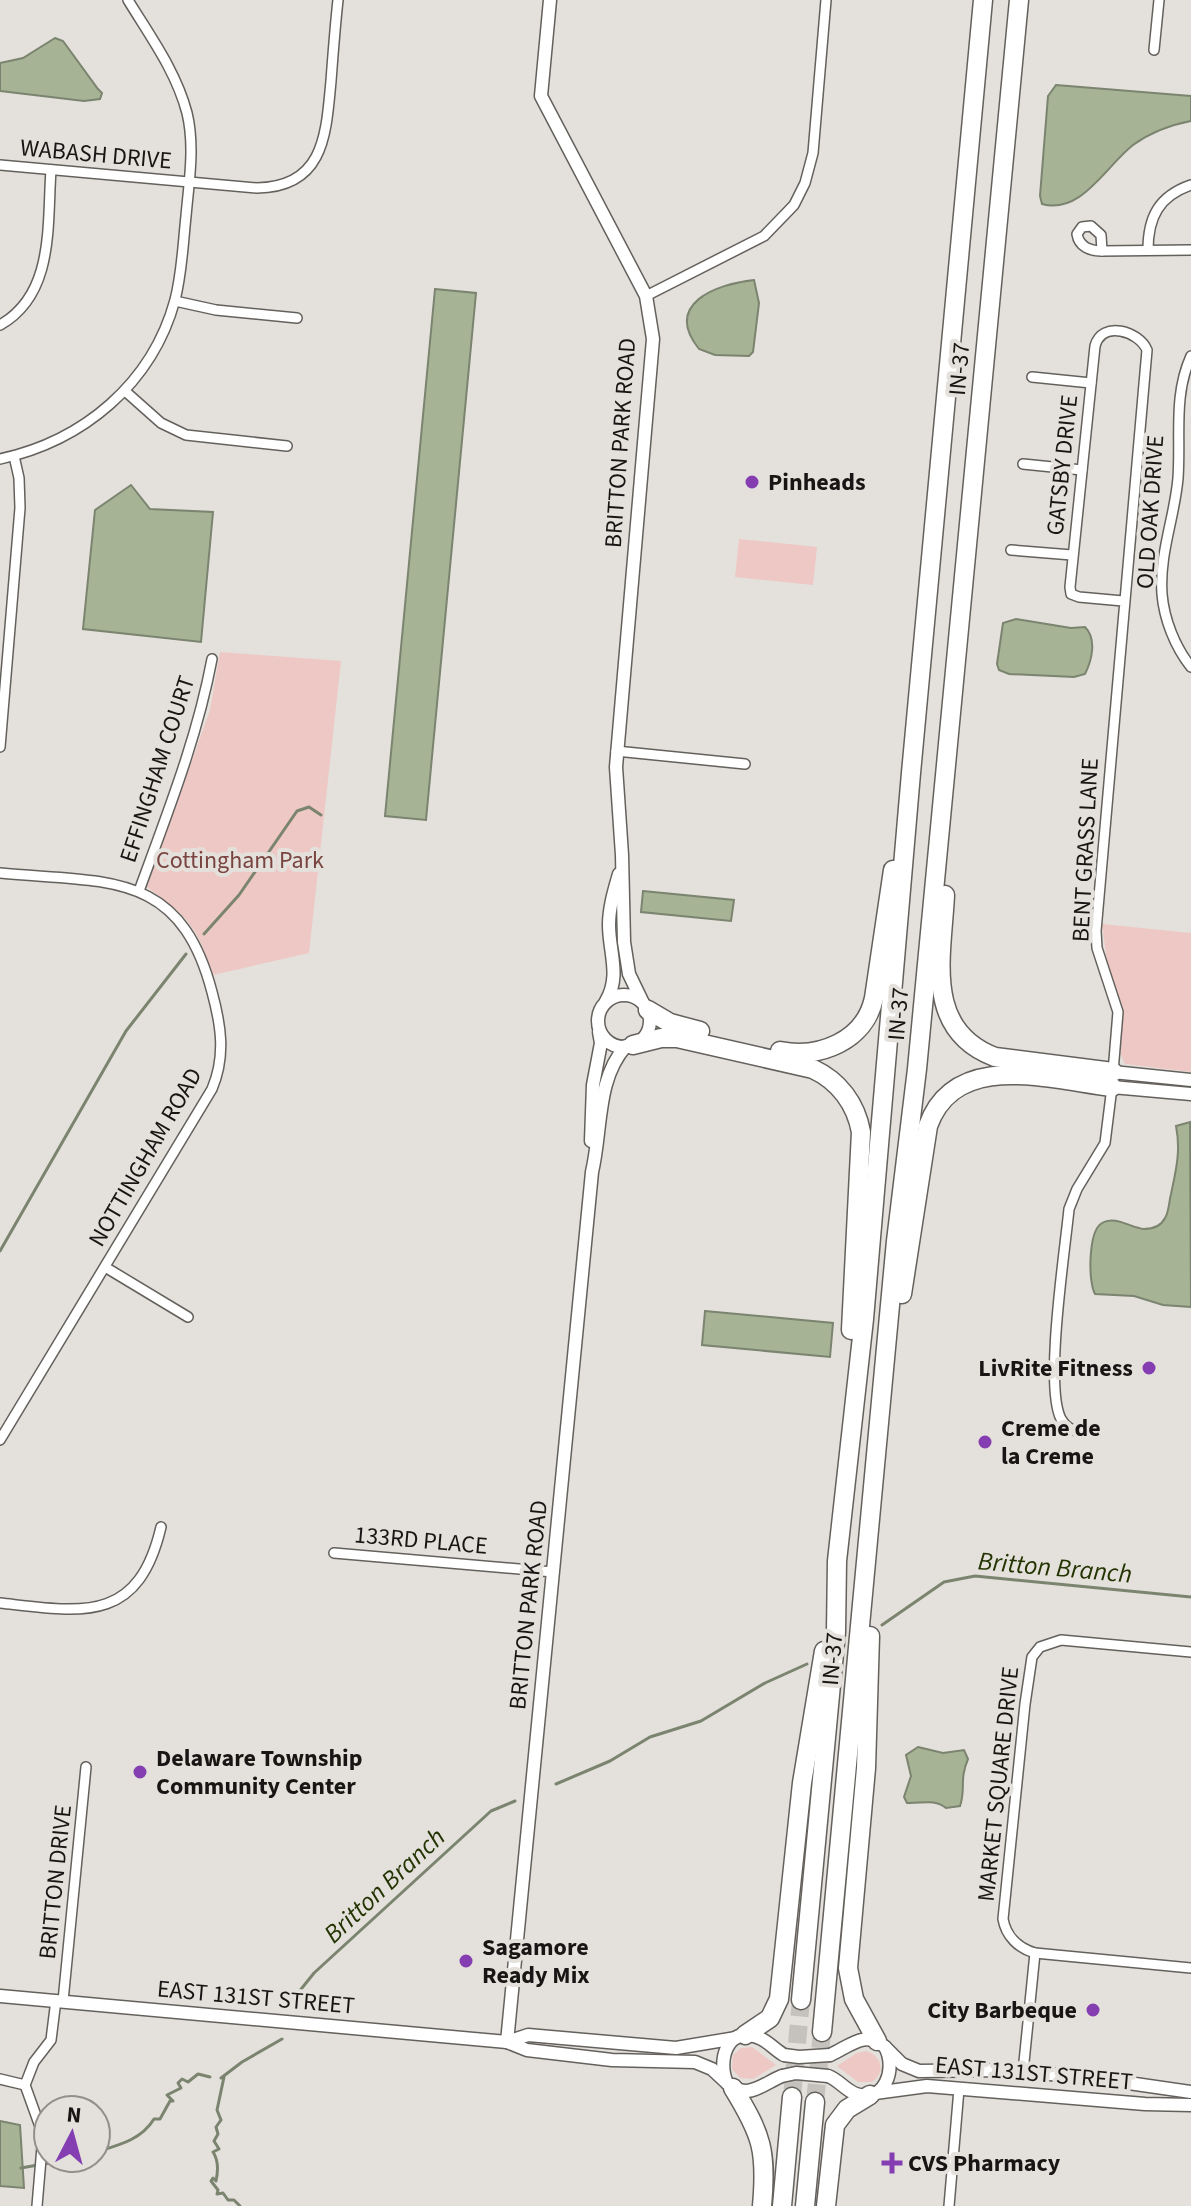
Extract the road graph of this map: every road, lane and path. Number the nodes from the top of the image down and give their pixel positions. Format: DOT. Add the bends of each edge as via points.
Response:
graph roads {
  1 [pos="128,0"];
  2 [pos="338,0"];
  3 [pos="550,0"];
  4 [pos="826,0"];
  5 [pos="983,0"];
  6 [pos="1019,0"];
  7 [pos="1159,0"];
  8 [pos="1154,50"];
  9 [pos="0,165"];
  10 [pos="51,170"];
  11 [pos="189,182"];
  12 [pos="1191,185"];
  13 [pos="1148,250"];
  14 [pos="1191,250"];
  15 [pos="1102,251"];
  16 [pos="646,296"];
  17 [pos="175,301"];
  18 [pos="297,318"];
  19 [pos="0,325"];
  20 [pos="1143,340"];
  21 [pos="1191,357"];
  22 [pos="1032,377"];
  23 [pos="1091,383"];
  24 [pos="125,391"];
  25 [pos="287,446"];
  26 [pos="14,456"];
  27 [pos="0,459"];
  28 [pos="1023,464"];
  29 [pos="1082,470"];
  30 [pos="1011,550"];
  31 [pos="1072,555"];
  32 [pos="1123,601"];
  33 [pos="212,659"];
  34 [pos="1191,667"];
  35 [pos="0,747"];
  36 [pos="616,751"];
  37 [pos="745,764"];
  38 [pos="947,766"];
  39 [pos="911,773"];
  40 [pos="622,868"];
  41 [pos="0,873"];
  42 [pos="139,891"];
  43 [pos="604,1004"];
  44 [pos="645,1007"];
  45 [pos="598,1027"];
  46 [pos="630,1046"];
  47 [pos="1112,1079"];
  48 [pos="1191,1080"];
  49 [pos="1191,1094"];
  50 [pos="592,1172"];
  51 [pos="105,1267"];
  52 [pos="188,1317"];
  53 [pos="881,1402"];
  54 [pos="1081,1433"];
  55 [pos="0,1440"];
  56 [pos="844,1484"];
  57 [pos="869,1525"];
  58 [pos="161,1527"];
  59 [pos="334,1553"];
  60 [pos="837,1561"];
  61 [pos="553,1572"];
  62 [pos="0,1603"];
  63 [pos="1191,1652"];
  64 [pos="86,1767"];
  65 [pos="1035,1953"];
  66 [pos="1191,1968"];
  67 [pos="0,1996"];
  68 [pos="801,2000"];
  69 [pos="60,2001"];
  70 [pos="822,2032"];
  71 [pos="740,2037"];
  72 [pos="507,2042"];
  73 [pos="881,2044"];
  74 [pos="1023,2072"];
  75 [pos="0,2079"];
  76 [pos="25,2085"];
  77 [pos="730,2085"];
  78 [pos="959,2089"];
  79 [pos="1191,2092"];
  80 [pos="872,2094"];
  81 [pos="792,2097"];
  82 [pos="815,2102"];
  83 [pos="1191,2105"];
  84 [pos="37,2206"];
  85 [pos="762,2206"];
  86 [pos="782,2206"];
  87 [pos="805,2206"];
  88 [pos="826,2206"];
  89 [pos="949,2206"];
  1 -- 11 [label="street" via="183,100 191,138"];
  2 -- 11 [label="street, WABASH DRIVE" via="326,132 316,159 298,177 275,187"];
  3 -- 16 [label="street, BRITTON PARK ROAD" via="541,96"];
  4 -- 16 [label="street" via="813,153 794,205 764,236"];
  5 -- 39 [label="highway, IN-37"];
  6 -- 38 [label="highway, IN-37"];
  7 -- 8 [label="street"];
  9 -- 10 [label="street, WABASH DRIVE"];
  10 -- 11 [label="street, WABASH DRIVE"];
  10 -- 19 [label="street" via="39,281 26,305"];
  11 -- 17 [label="street"];
  12 -- 13 [label="street" via="1164,200 1150,224"];
  13 -- 14 [label="street"];
  13 -- 15 [label="street"];
  16 -- 36 [label="street, BRITTON PARK ROAD" via="653,339"];
  17 -- 18 [label="street"];
  17 -- 24 [label="street" via="159,341"];
  20 -- 23 [label="street, GATSBY DRIVE" via="1117,330 1102,334 1096,339"];
  20 -- 32 [label="street, BENT GRASS LANE" via="1147,360"];
  21 -- 34 [label="street, OLD OAK DRIVE" via="1177,413 1178,478 1162,593 1170,630"];
  22 -- 23 [label="street"];
  23 -- 29 [label="street, GATSBY DRIVE"];
  24 -- 25 [label="street" via="161,423 186,435"];
  24 -- 26 [label="street" via="81,427"];
  26 -- 27 [label="street"];
  26 -- 35 [label="street" via="20,508"];
  28 -- 29 [label="street"];
  29 -- 31 [label="street, GATSBY DRIVE"];
  30 -- 31 [label="street"];
  31 -- 32 [label="street, GATSBY DRIVE" via="1071,594"];
  32 -- 47 [label="street, BENT GRASS LANE" via="1096,931 1098,954 1118,1012"];
  33 -- 42 [label="street, EFFINGHAM COURT" via="203,707"];
  36 -- 37 [label="street"];
  36 -- 40 [label="street, BRITTON PARK ROAD"];
  38 -- 47 [label="highway" via="941,988 948,1016 966,1041 995,1057"];
  38 -- 53 [label="highway, IN-37"];
  39 -- 44 [label="highway" via="873,1004 850,1037 826,1049 796,1053 679,1026"];
  39 -- 56 [label="highway, IN-37" via="864,1319"];
  40 -- 43 [label="street, BRITTON PARK ROAD" via="610,917 614,979"];
  40 -- 44 [label="street, BRITTON PARK ROAD" via="627,966"];
  41 -- 42 [label="street, NOTTINGHAM ROAD"];
  42 -- 51 [label="street, NOTTINGHAM ROAD" via="172,913 197,947 219,1021 221,1053 212,1089"];
  43 -- 44 [label="street" via="627,995"];
  43 -- 45 [label="street"];
  44 -- 46 [label="street" via="649,1027"];
  45 -- 46 [label="street" via="608,1042"];
  45 -- 50 [label="street, BRITTON PARK ROAD"];
  46 -- 50 [label="street, BRITTON PARK ROAD" via="613,1062 608,1077"];
  46 -- 56 [label="highway" via="677,1038 813,1069 835,1082 852,1105 861,1140"];
  47 -- 48 [label="street"];
  47 -- 49 [label="street"];
  47 -- 53 [label="highway" via="981,1076 940,1102 928,1126 893,1363"];
  47 -- 54 [label="street, BENT GRASS LANE" via="1105,1143 1069,1209 1054,1368 1060,1418"];
  50 -- 61 [label="street, BRITTON PARK ROAD"];
  51 -- 52 [label="street"];
  51 -- 55 [label="street, NOTTINGHAM ROAD"];
  53 -- 57 [label="highway, IN-37"];
  56 -- 60 [label="highway, IN-37"];
  57 -- 70 [label="highway, IN-37"];
  57 -- 73 [label="highway" via="866,1768 848,1968 854,1999"];
  58 -- 62 [label="street" via="144,1575 105,1605 75,1610"];
  59 -- 61 [label="street, 133RD PLACE"];
  60 -- 68 [label="highway, IN-37" via="836,1632"];
  60 -- 71 [label="highway" via="806,1754 779,1999 770,2018"];
  61 -- 72 [label="street, BRITTON PARK ROAD"];
  63 -- 65 [label="street, MARKET SQUARE DRIVE" via="1061,1640 1040,1647 1032,1657 1003,1919 1005,1931"];
  64 -- 69 [label="street, BRITTON DRIVE"];
  65 -- 66 [label="street"];
  65 -- 74 [label="street"];
  67 -- 69 [label="street, EAST 131ST STREET"];
  69 -- 72 [label="street, EAST 131ST STREET"];
  69 -- 76 [label="street, BRITTON DRIVE" via="51,2040"];
  71 -- 72 [label="street, EAST 131ST STREET" via="676,2048 528,2035"];
  71 -- 73 [label="street, bridge" via="756,2036 784,2055 799,2057 830,2055 857,2040"];
  71 -- 77 [label="street" via="723,2056"];
  72 -- 77 [label="street, EAST 131ST STREET" via="527,2050 612,2060 695,2062"];
  73 -- 74 [label="street, EAST 131ST STREET" via="902,2064 919,2071"];
  73 -- 80 [label="street" via="890,2057 890,2074"];
  74 -- 79 [label="street, EAST 131ST STREET"];
  75 -- 76 [label="street"];
  76 -- 84 [label="street" via="43,2147"];
  77 -- 80 [label="street, bridge" via="755,2091 796,2073 828,2076 855,2094"];
  77 -- 85 [label="highway" via="763,2147"];
  78 -- 80 [label="street, EAST 131ST STREET" via="915,2087"];
  78 -- 83 [label="street, EAST 131ST STREET"];
  78 -- 89 [label="street"];
  80 -- 88 [label="highway" via="847,2109 835,2125"];
  81 -- 86 [label="highway"];
  82 -- 87 [label="highway"];
}
